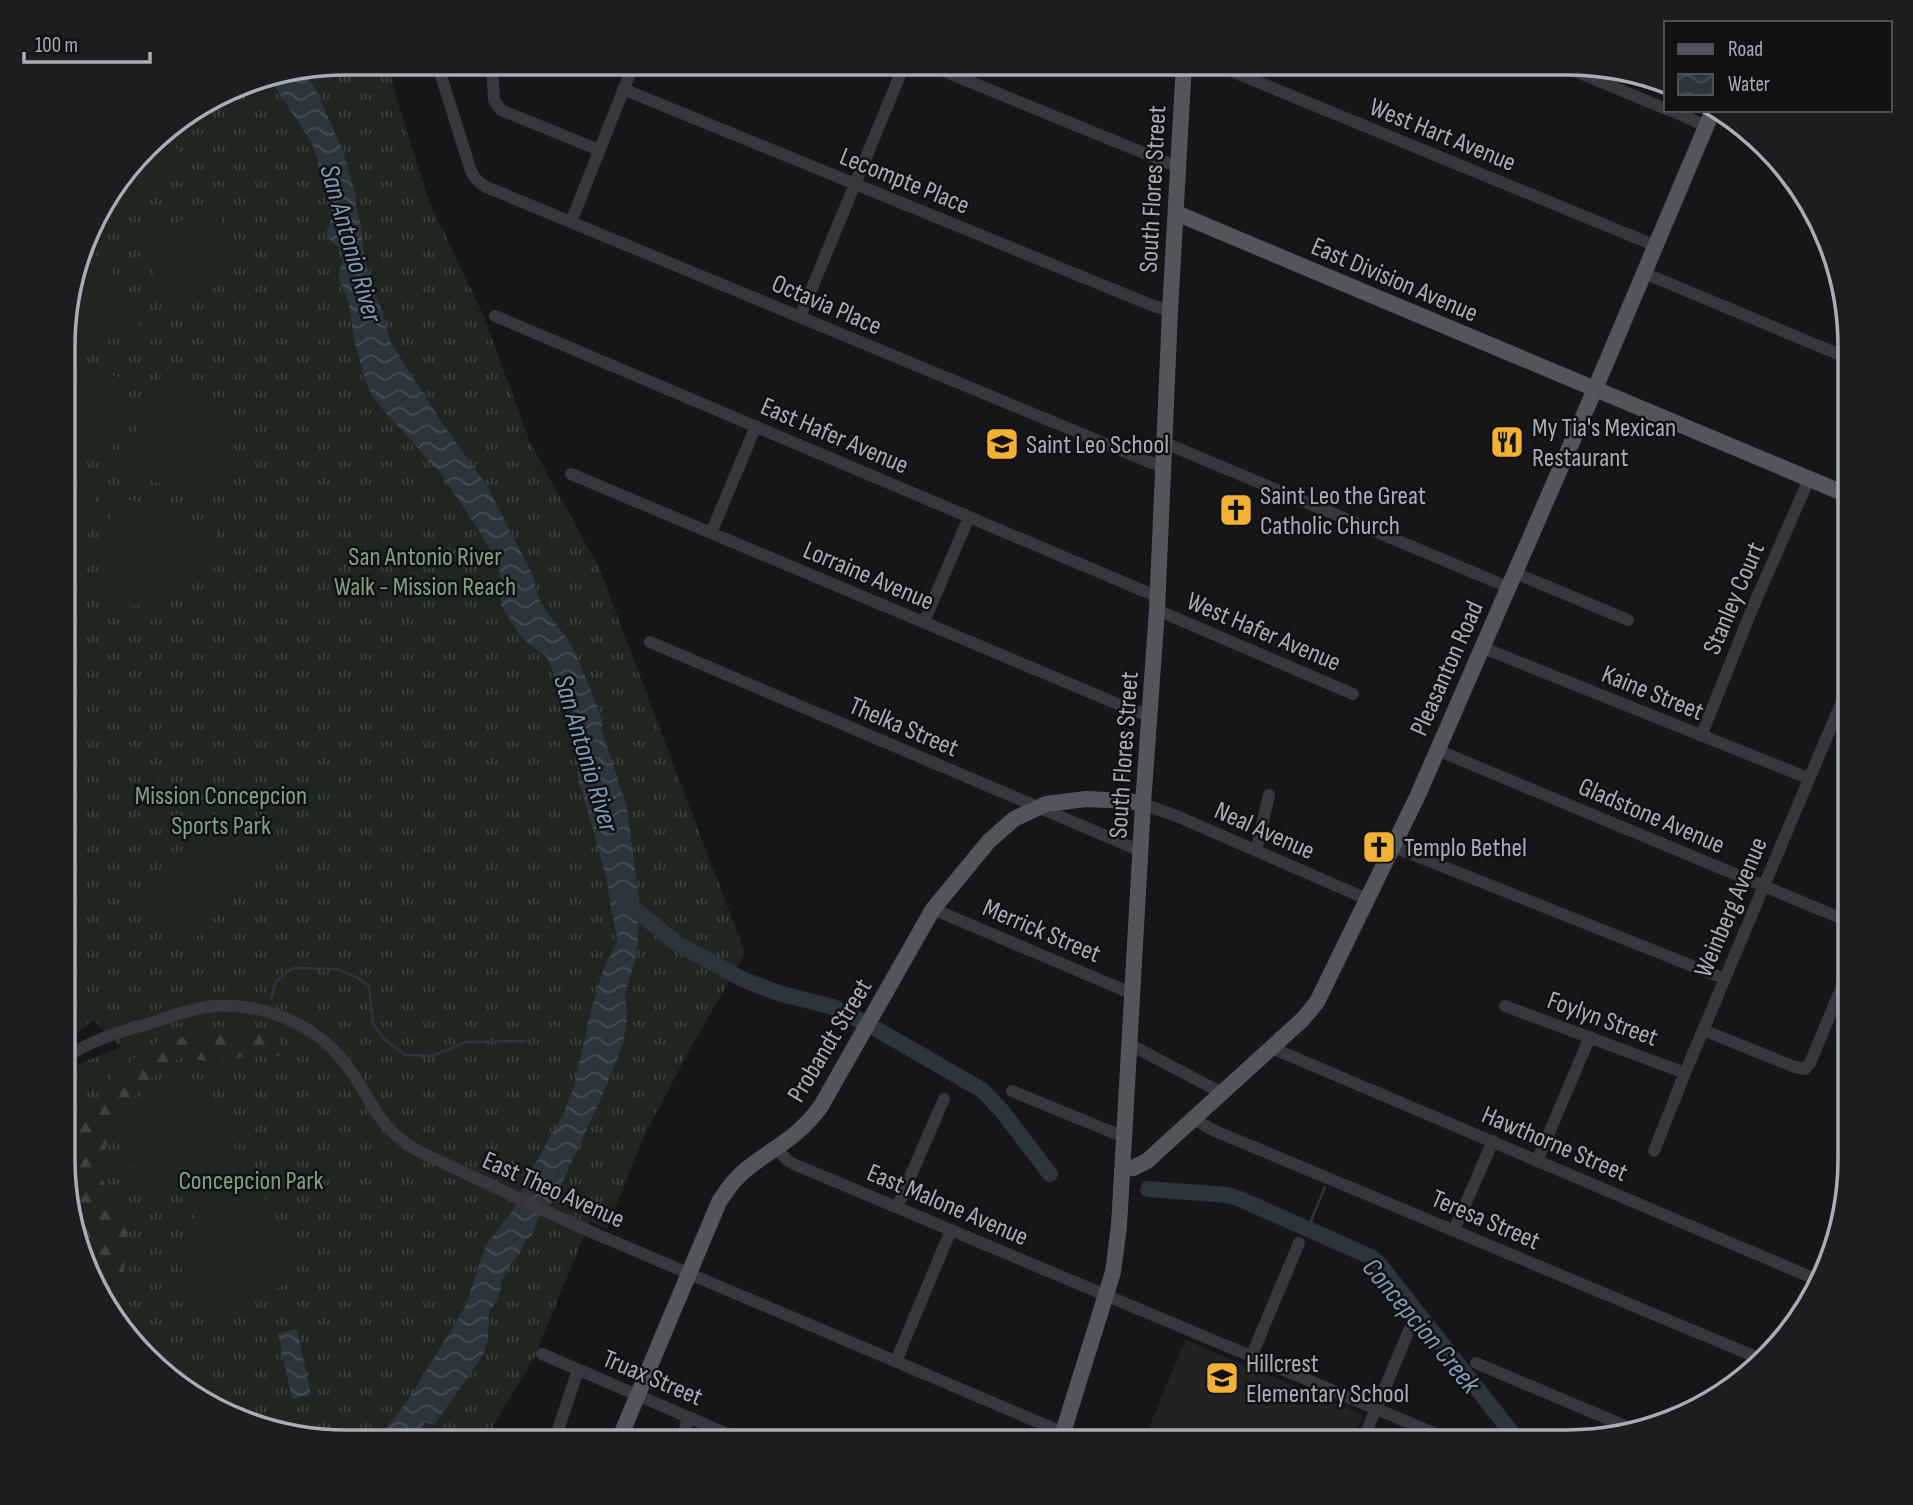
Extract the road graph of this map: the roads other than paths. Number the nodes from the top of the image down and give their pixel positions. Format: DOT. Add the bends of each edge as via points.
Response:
graph roads {
  1 [pos="441,75"];
  2 [pos="493,75"];
  3 [pos="629,75"];
  4 [pos="900,75"];
  5 [pos="952,75"];
  6 [pos="1183,75"];
  7 [pos="1241,75"];
  8 [pos="1588,76"];
  9 [pos="623,89"];
  10 [pos="1664,107"];
  11 [pos="1682,112"];
  12 [pos="1710,118"];
  13 [pos="599,150"];
  14 [pos="1178,167"];
  15 [pos="855,184"];
  16 [pos="1176,213"];
  17 [pos="570,222"];
  18 [pos="1656,246"];
  19 [pos="1644,273"];
  20 [pos="1170,311"];
  21 [pos="495,316"];
  22 [pos="800,317"];
  23 [pos="1838,354"];
  24 [pos="1595,389"];
  25 [pos="756,426"];
  26 [pos="1165,443"];
  27 [pos="1164,468"];
  28 [pos="571,474"];
  29 [pos="1809,479"];
  30 [pos="1838,491"];
  31 [pos="970,517"];
  32 [pos="711,533"];
  33 [pos="1512,580"];
  34 [pos="1157,603"];
  35 [pos="1628,620"];
  36 [pos="924,622"];
  37 [pos="650,642"];
  38 [pos="1481,648"];
  39 [pos="1353,694"];
  40 [pos="1838,709"];
  41 [pos="1150,716"];
  42 [pos="1701,736"];
  43 [pos="1437,750"];
  44 [pos="1808,778"];
  45 [pos="1269,795"];
  46 [pos="1143,804"];
  47 [pos="1037,808"];
  48 [pos="1394,847"];
  49 [pos="1141,851"];
  50 [pos="1256,851"];
  51 [pos="1763,886"];
  52 [pos="1367,899"];
  53 [pos="933,908"];
  54 [pos="1838,917"];
  55 [pos="1725,979"];
  56 [pos="1133,994"];
  57 [pos="1838,995"];
  58 [pos="1505,1006"];
  59 [pos="1703,1030"];
  60 [pos="1590,1037"];
  61 [pos="1129,1044"];
  62 [pos="1272,1048"];
  63 [pos="75,1052"];
  64 [pos="1685,1073"];
  65 [pos="1012,1091"];
  66 [pos="1223,1093"];
  67 [pos="944,1099"];
  68 [pos="1194,1119"];
  69 [pos="1124,1137"];
  70 [pos="1493,1141"];
  71 [pos="777,1149"];
  72 [pos="1654,1151"];
  73 [pos="1537,1161"];
  74 [pos="1122,1170"];
  75 [pos="897,1207"];
  76 [pos="951,1230"];
  77 [pos="1454,1230"];
  78 [pos="1299,1243"];
  79 [pos="689,1273"];
  80 [pos="1811,1277"];
  81 [pos="1106,1295"];
  82 [pos="1410,1328"];
  83 [pos="542,1354"];
  84 [pos="1753,1355"];
  85 [pos="1251,1357"];
  86 [pos="895,1361"];
  87 [pos="1476,1363"];
  88 [pos="578,1370"];
  89 [pos="637,1396"];
  90 [pos="1376,1409"];
  91 [pos="688,1418"];
  92 [pos="1622,1425"];
  93 [pos="558,1430"];
  94 [pos="623,1430"];
  95 [pos="684,1430"];
  96 [pos="717,1430"];
  97 [pos="1047,1430"];
  98 [pos="1064,1430"];
  99 [pos="1367,1430"];
  100 [pos="1426,1430"];
  1 -- 17 [label="street, Octavia Place" via="475,178"];
  2 -- 13 [label="street" via="494,100 501,110"];
  3 -- 9 [label="street"];
  4 -- 15 [label="street"];
  5 -- 14 [label="street"];
  6 -- 14 [label="main road, South Flores Street"];
  7 -- 18 [label="street, West Hart Avenue"];
  8 -- 10 [label="street"];
  9 -- 13 [label="street"];
  9 -- 15 [label="street, Lecompte Place"];
  11 -- 12 [label="street"];
  12 -- 18 [label="main road, Pleasanton Road"];
  13 -- 17 [label="street"];
  14 -- 16 [label="main road, South Flores Street"];
  15 -- 20 [label="street, Lecompte Place"];
  15 -- 22 [label="street"];
  16 -- 20 [label="main road, South Flores Street"];
  16 -- 24 [label="main road, East Division Avenue"];
  17 -- 22 [label="street, Octavia Place"];
  18 -- 19 [label="main road, Pleasanton Road"];
  19 -- 23 [label="street"];
  19 -- 24 [label="main road, Pleasanton Road"];
  20 -- 26 [label="main road, South Flores Street"];
  21 -- 25 [label="street, East Hafer Avenue"];
  22 -- 27 [label="street, Octavia Place"];
  24 -- 29 [label="main road, East Division Avenue"];
  24 -- 33 [label="main road, Pleasanton Road"];
  25 -- 31 [label="street, East Hafer Avenue"];
  25 -- 32 [label="street"];
  26 -- 27 [label="main road, South Flores Street"];
  26 -- 33 [label="street"];
  27 -- 34 [label="main road, South Flores Street"];
  28 -- 32 [label="street, Lorraine Avenue"];
  29 -- 30 [label="main road, East Division Avenue"];
  29 -- 42 [label="street, Stanley Court"];
  31 -- 34 [label="street, East Hafer Avenue"];
  31 -- 36 [label="street"];
  32 -- 36 [label="street, Lorraine Avenue"];
  33 -- 35 [label="street"];
  33 -- 38 [label="main road, Pleasanton Road"];
  34 -- 39 [label="street, West Hafer Avenue"];
  34 -- 41 [label="main road, South Flores Street"];
  36 -- 41 [label="street, Lorraine Avenue"];
  37 -- 47 [label="street, Thelka Street"];
  38 -- 42 [label="street, Kaine Street"];
  38 -- 43 [label="main road, Pleasanton Road"];
  40 -- 44 [label="street, Weinberg Avenue"];
  41 -- 46 [label="main road, South Flores Street"];
  42 -- 44 [label="street, Kaine Street"];
  43 -- 48 [label="main road, Pleasanton Road"];
  43 -- 51 [label="street, Gladstone Avenue"];
  44 -- 51 [label="street, Weinberg Avenue"];
  45 -- 50 [label="street"];
  46 -- 47 [label="main road, Probandt Street" via="1086,799"];
  46 -- 49 [label="main road, South Flores Street"];
  46 -- 50 [label="street, Neal Avenue"];
  47 -- 49 [label="street, Thelka Street"];
  47 -- 53 [label="main road, Probandt Street" via="1014,819 989,841"];
  48 -- 52 [label="main road, Pleasanton Road"];
  48 -- 55 [label="street"];
  49 -- 56 [label="main road, South Flores Street"];
  50 -- 52 [label="street, Neal Avenue"];
  51 -- 54 [label="street, Gladstone Avenue"];
  51 -- 55 [label="street, Weinberg Avenue"];
  52 -- 62 [label="main road, Pleasanton Road" via="1312,1009"];
  53 -- 56 [label="street, Merrick Street"];
  53 -- 71 [label="main road, Probandt Street" via="821,1106 802,1130"];
  55 -- 59 [label="street, Weinberg Avenue"];
  56 -- 61 [label="main road, South Flores Street"];
  57 -- 59 [label="street" via="1805,1069"];
  58 -- 60 [label="street, Foylyn Street"];
  59 -- 64 [label="street, Weinberg Avenue"];
  60 -- 64 [label="street, Foylyn Street"];
  60 -- 73 [label="street"];
  61 -- 66 [label="street"];
  61 -- 69 [label="main road, South Flores Street"];
  62 -- 66 [label="main road, Pleasanton Road"];
  62 -- 70 [label="street, Hawthorne Street"];
  63 -- 79 [label="street, East Theo Avenue" via="117,1033 214,1006 265,1011 289,1019 327,1044 350,1069 377,1114 395,1135 418,1151"];
  64 -- 72 [label="street, Weinberg Avenue"];
  65 -- 69 [label="street"];
  66 -- 68 [label="main road, Pleasanton Road"];
  67 -- 75 [label="street"];
  68 -- 74 [label="main road, Pleasanton Road" via="1147,1161"];
  68 -- 77 [label="street, Teresa Street"];
  69 -- 74 [label="main road, South Flores Street"];
  70 -- 73 [label="street, Hawthorne Street"];
  70 -- 77 [label="street"];
  71 -- 75 [label="street, East Malone Avenue" via="796,1165"];
  71 -- 79 [label="main road, Probandt Street" via="729,1187"];
  73 -- 80 [label="street, Hawthorne Street"];
  74 -- 81 [label="main road, South Flores Street" via="1113,1272"];
  75 -- 76 [label="street, East Malone Avenue"];
  76 -- 81 [label="street, East Malone Avenue"];
  76 -- 86 [label="street"];
  77 -- 84 [label="street, Teresa Street"];
  78 -- 85 [label="street"];
  79 -- 86 [label="street, East Theo Avenue"];
  79 -- 89 [label="main road, Probandt Street"];
  81 -- 85 [label="street, East Malone Avenue"];
  81 -- 98 [label="main road, South Flores Street"];
  82 -- 90 [label="street"];
  83 -- 88 [label="street, Truax Street"];
  85 -- 90 [label="street, East Malone Avenue"];
  86 -- 97 [label="street, East Theo Avenue"];
  87 -- 92 [label="street"];
  88 -- 89 [label="street, Truax Street"];
  88 -- 93 [label="street"];
  89 -- 91 [label="street, Truax Street"];
  89 -- 94 [label="main road, Probandt Street"];
  90 -- 99 [label="street"];
  90 -- 100 [label="street, East Malone Avenue"];
  91 -- 95 [label="street"];
  91 -- 96 [label="street, Truax Street"];
}
